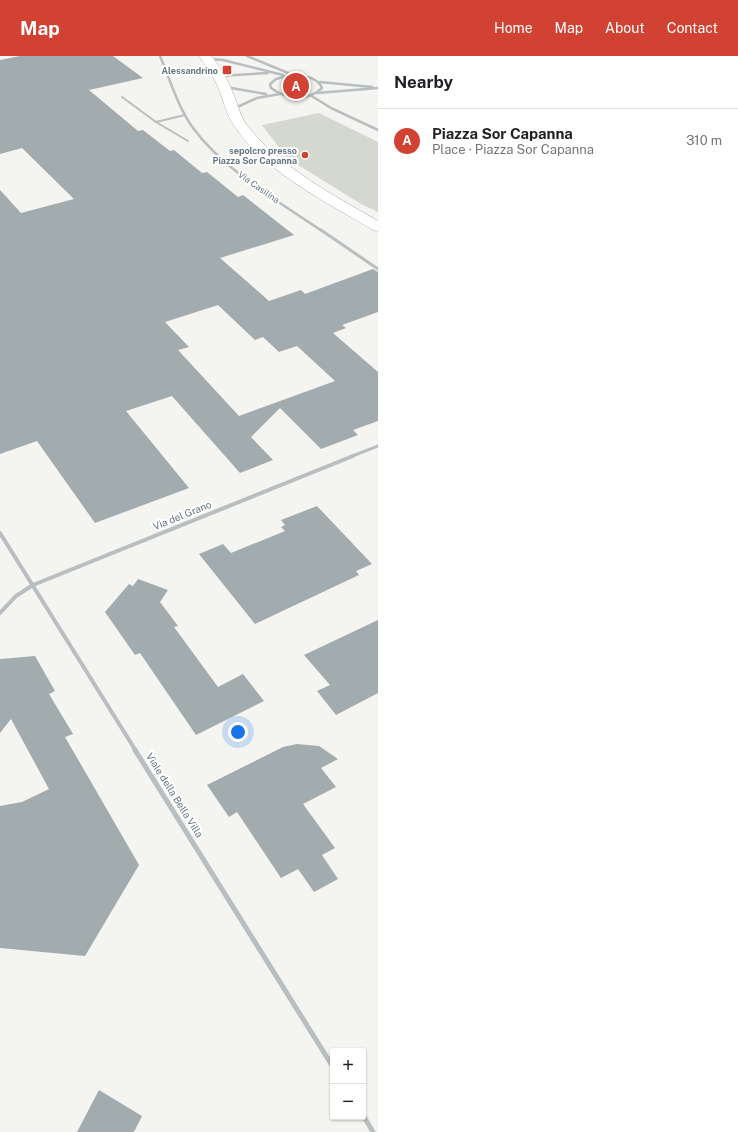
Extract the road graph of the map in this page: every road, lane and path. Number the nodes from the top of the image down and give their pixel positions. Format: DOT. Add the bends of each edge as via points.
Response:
graph roads {
  1 [pos="160,56"];
  2 [pos="247,56"];
  3 [pos="208,57"];
  4 [pos="275,73"];
  5 [pos="296,75"];
  6 [pos="287,76"];
  7 [pos="222,81"];
  8 [pos="320,82"];
  9 [pos="378,88"];
  10 [pos="317,93"];
  11 [pos="280,94"];
  12 [pos="270,95"];
  13 [pos="310,95"];
  14 [pos="122,97"];
  15 [pos="233,109"];
  16 [pos="185,114"];
  17 [pos="156,122"];
  18 [pos="378,130"];
  19 [pos="188,141"];
  20 [pos="378,227"];
  21 [pos="378,269"];
  22 [pos="378,446"];
  23 [pos="0,532"];
  24 [pos="34,585"];
  25 [pos="0,613"];
  26 [pos="330,1062"];
  27 [pos="366,1120"];
  28 [pos="373,1132"];
  1 -- 16 [label="street, Via Casilina"];
  2 -- 5 [label="street" via="262,64"];
  3 -- 4 [label="street"];
  3 -- 7 [label="main road"];
  4 -- 6 [label="street"];
  4 -- 7 [label="street"];
  5 -- 6 [label="street"];
  5 -- 8 [label="street"];
  6 -- 11 [label="street" via="274,79 270,84 271,88"];
  7 -- 12 [label="street"];
  7 -- 15 [label="main road"];
  8 -- 9 [label="street"];
  8 -- 10 [label="street" via="322,88"];
  9 -- 10 [label="street"];
  10 -- 13 [label="street"];
  11 -- 12 [label="street"];
  11 -- 13 [label="street" via="295,97"];
  12 -- 15 [label="street"];
  13 -- 18 [label="street"];
  14 -- 17 [label="lane"];
  15 -- 20 [label="main road" via="242,128 269,156"];
  16 -- 17 [label="lane"];
  16 -- 21 [label="street, Via Casilina" via="197,134 224,162"];
  17 -- 19 [label="lane"];
  22 -- 24 [label="street, Via del Grano"];
  23 -- 24 [label="street, Viale della Bella Villa"];
  24 -- 25 [label="street, Via del Grano" via="16,596"];
  24 -- 26 [label="street, Viale della Bella Villa"];
  27 -- 28 [label="street"];
}
